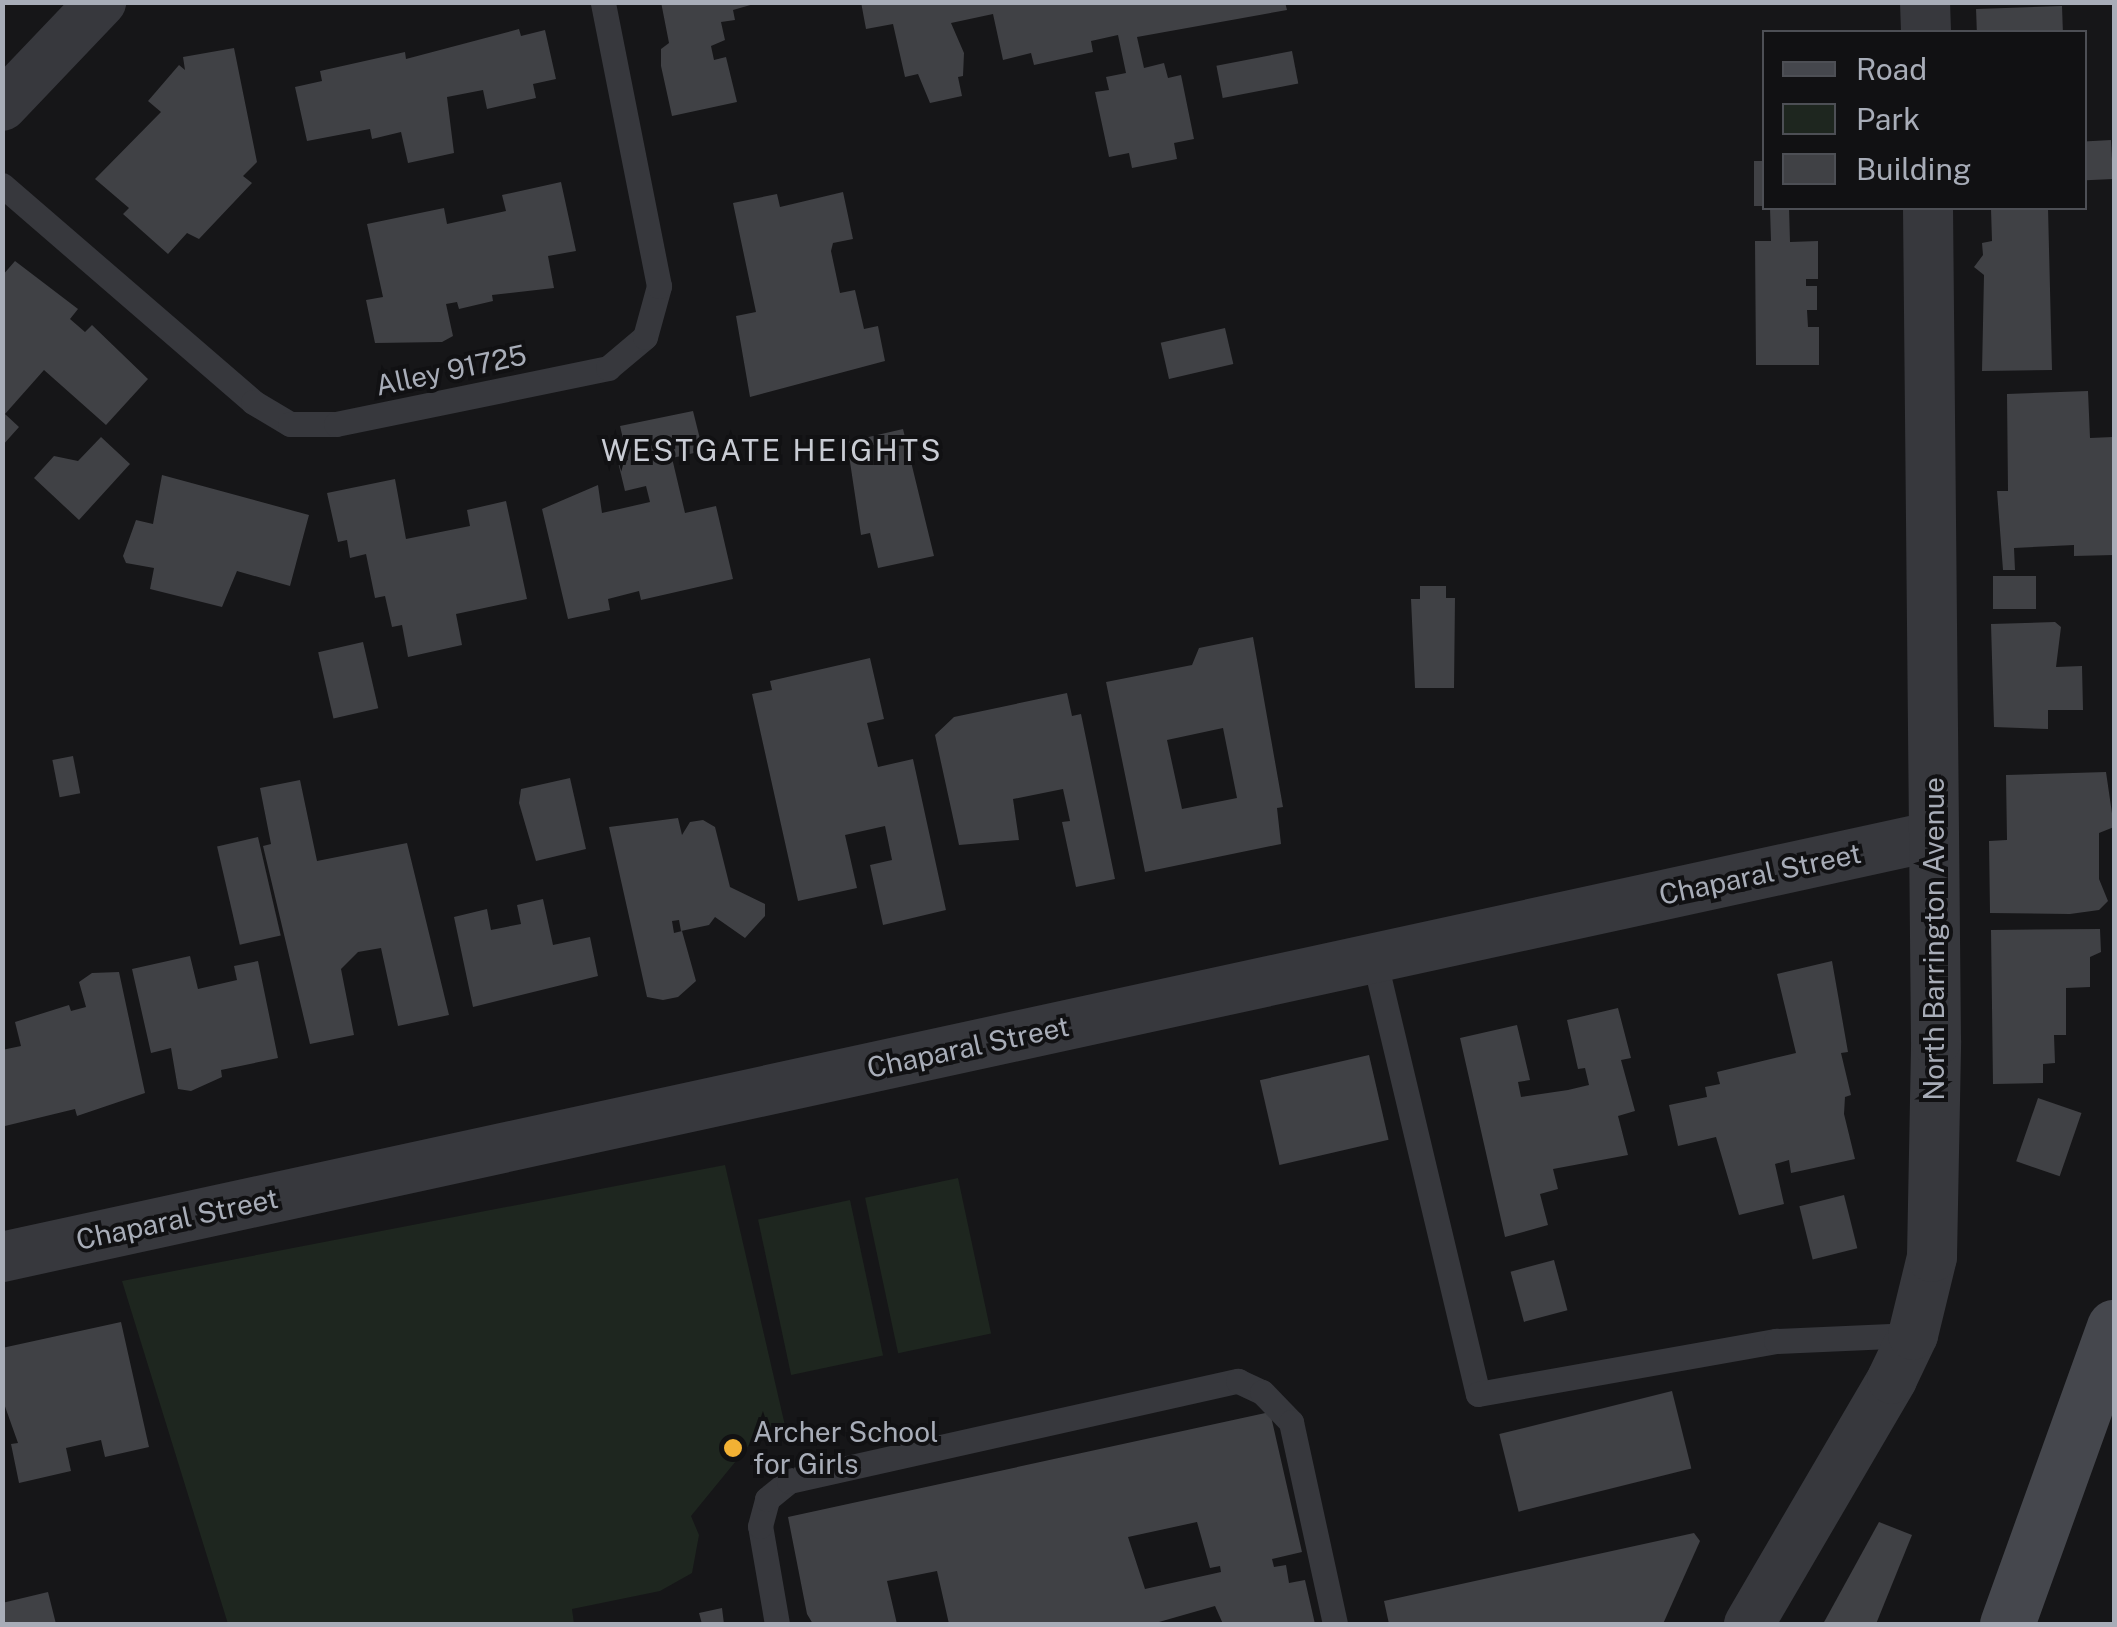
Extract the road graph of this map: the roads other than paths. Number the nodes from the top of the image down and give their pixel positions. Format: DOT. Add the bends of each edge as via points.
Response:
graph roads {
  1 [pos="101,2"];
  2 [pos="603,2"];
  3 [pos="1925,2"];
  4 [pos="1926,30"];
  5 [pos="2,106"];
  6 [pos="2,185"];
  7 [pos="1928,210"];
  8 [pos="1934,836"];
  9 [pos="1374,958"];
  10 [pos="2,1257"];
  11 [pos="2114,1327"];
  12 [pos="1913,1335"];
  13 [pos="777,1624"];
  14 [pos="1334,1624"];
  15 [pos="1748,1624"];
  16 [pos="2007,1624"];
  1 -- 5 [label="street"];
  2 -- 6 [label="lane, Alley 91725" via="659,286 645,338 608,368 336,424 290,424 253,402"];
  3 -- 4 [label="street"];
  7 -- 8 [label="street, North Barrington Avenue"];
  8 -- 9 [label="street, Chaparal Street"];
  8 -- 12 [label="street, North Barrington Avenue" via="1932,1257"];
  9 -- 10 [label="street, Chaparal Street"];
  9 -- 12 [label="lane" via="1478,1394 1776,1341"];
  11 -- 16 [label="main road"];
  12 -- 15 [label="street, North Barrington Avenue"];
  13 -- 14 [label="lane" via="760,1526 767,1499 789,1481 1238,1382 1262,1392 1291,1422"];
}
